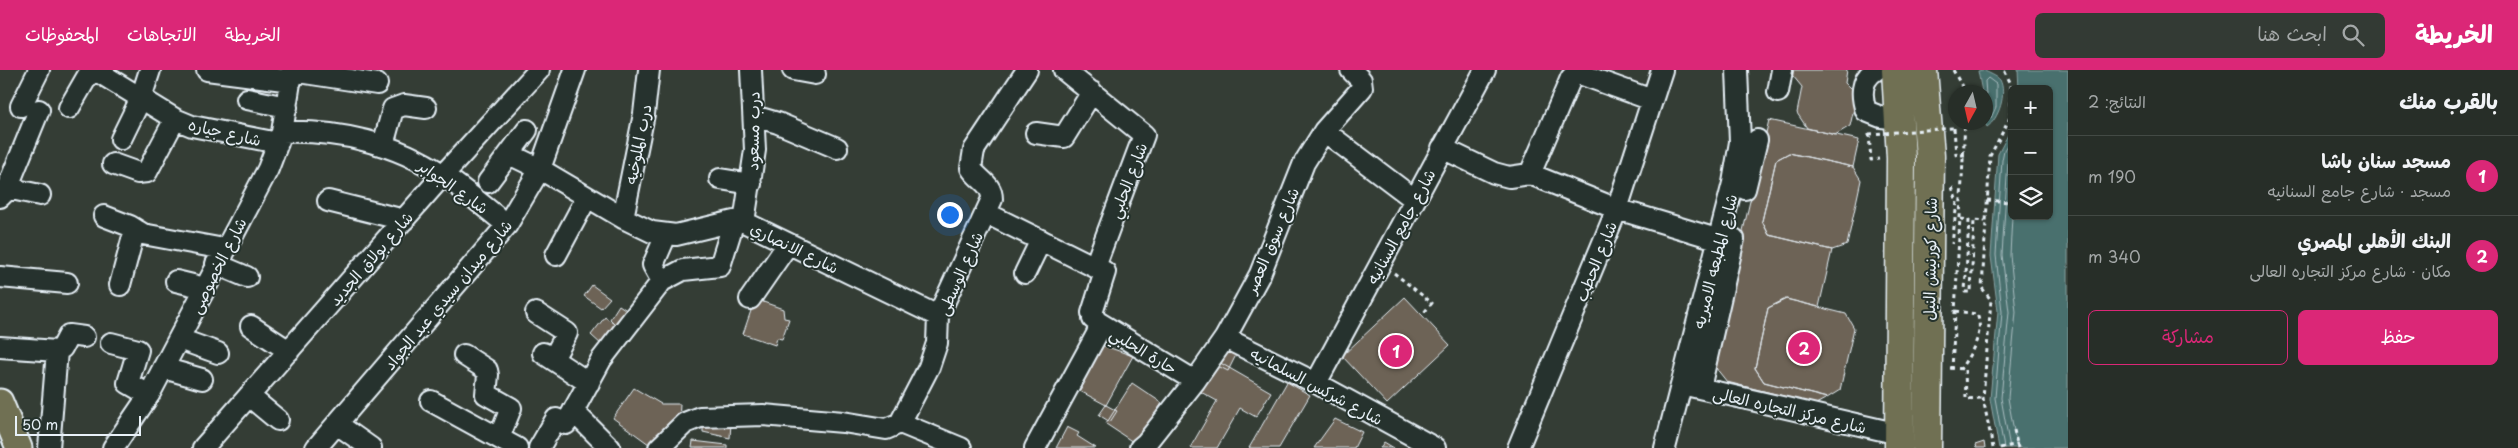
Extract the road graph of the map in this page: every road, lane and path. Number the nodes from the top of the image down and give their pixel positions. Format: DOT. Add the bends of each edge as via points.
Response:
graph roads {
  1 [pos="40,70"];
  2 [pos="93,70"];
  3 [pos="150,70"];
  4 [pos="207,70"];
  5 [pos="539,70"];
  6 [pos="575,70"];
  7 [pos="649,70"];
  8 [pos="751,70"];
  9 [pos="793,70"];
  10 [pos="1027,70"];
  11 [pos="1064,70"];
  12 [pos="1485,70"];
  13 [pos="1662,70"];
  14 [pos="1737,70"];
  15 [pos="1782,70"];
  16 [pos="1876,70"];
  17 [pos="1896,70"];
  18 [pos="1923,70"];
  19 [pos="1953,70"];
  20 [pos="2004,70"];
  21 [pos="291,74"];
  22 [pos="815,74"];
  23 [pos="1356,75"];
  24 [pos="377,84"];
  25 [pos="1961,85"];
  26 [pos="1092,92"];
  27 [pos="1778,92"];
  28 [pos="141,98"];
  29 [pos="247,99"];
  30 [pos="1652,100"];
  31 [pos="287,107"];
  32 [pos="69,108"];
  33 [pos="426,108"];
  34 [pos="754,116"];
  35 [pos="175,119"];
  36 [pos="1900,119"];
  37 [pos="527,130"];
  38 [pos="1965,130"];
  39 [pos="1324,131"];
  40 [pos="1036,134"];
  41 [pos="280,137"];
  42 [pos="121,139"];
  43 [pos="1756,140"];
  44 [pos="383,145"];
  45 [pos="837,148"];
  46 [pos="1442,148"];
  47 [pos="509,154"];
  48 [pos="1965,155"];
  49 [pos="1871,160"];
  50 [pos="114,164"];
  51 [pos="540,169"];
  52 [pos="443,174"];
  53 [pos="1530,174"];
  54 [pos="720,179"];
  55 [pos="488,182"];
  56 [pos="750,184"];
  57 [pos="4,193"];
  58 [pos="40,195"];
  59 [pos="587,197"];
  60 [pos="1414,199"];
  61 [pos="1986,200"];
  62 [pos="328,201"];
  63 [pos="2008,202"];
  64 [pos="1617,209"];
  65 [pos="986,214"];
  66 [pos="104,216"];
  67 [pos="623,218"];
  68 [pos="1961,219"];
  69 [pos="404,220"];
  70 [pos="739,221"];
  71 [pos="1986,221"];
  72 [pos="507,225"];
  73 [pos="135,229"];
  74 [pos="666,235"];
  75 [pos="1041,240"];
  76 [pos="1720,240"];
  77 [pos="788,244"];
  78 [pos="556,255"];
  79 [pos="220,257"];
  80 [pos="1380,262"];
  81 [pos="1096,266"];
  82 [pos="1025,273"];
  83 [pos="0,277"];
  84 [pos="247,277"];
  85 [pos="176,281"];
  86 [pos="662,281"];
  87 [pos="67,283"];
  88 [pos="120,285"];
  89 [pos="205,288"];
  90 [pos="750,299"];
  91 [pos="1955,311"];
  92 [pos="536,313"];
  93 [pos="1422,315"];
  94 [pos="938,316"];
  95 [pos="1093,319"];
  96 [pos="250,326"];
  97 [pos="84,337"];
  98 [pos="1225,338"];
  99 [pos="179,340"];
  100 [pos="111,343"];
  101 [pos="0,347"];
  102 [pos="57,351"];
  103 [pos="289,351"];
  104 [pos="218,353"];
  105 [pos="464,355"];
  106 [pos="163,368"];
  107 [pos="1961,368"];
  108 [pos="1951,377"];
  109 [pos="1965,378"];
  110 [pos="202,379"];
  111 [pos="1195,380"];
  112 [pos="589,383"];
  113 [pos="1316,383"];
  114 [pos="1691,386"];
  115 [pos="149,395"];
  116 [pos="249,396"];
  117 [pos="1983,398"];
  118 [pos="431,401"];
  119 [pos="0,402"];
  120 [pos="573,411"];
  121 [pos="278,420"];
  122 [pos="900,423"];
  123 [pos="337,424"];
  124 [pos="2014,430"];
  125 [pos="499,438"];
  126 [pos="1899,441"];
  127 [pos="1932,446"];
  128 [pos="2018,446"];
  129 [pos="368,447"];
  130 [pos="19,448"];
  131 [pos="49,448"];
  132 [pos="113,448"];
  133 [pos="203,448"];
  134 [pos="316,448"];
  135 [pos="518,448"];
  136 [pos="539,448"];
  137 [pos="610,448"];
  138 [pos="659,448"];
  139 [pos="960,448"];
  140 [pos="1035,448"];
  141 [pos="1140,448"];
  142 [pos="1434,448"];
  143 [pos="1518,448"];
  144 [pos="1665,448"];
  145 [pos="1993,448"];
  146 [pos="2000,448"];
  1 -- 57 [label="street"];
  2 -- 28 [label="street, شارع جياره"];
  2 -- 32 [label="street"];
  3 -- 28 [label="street"];
  4 -- 21 [label="street"];
  5 -- 52 [label="street, شارع بولاق الجديد"];
  6 -- 51 [label="street, شارع ميدان سيدي عبد الجواد"];
  7 -- 67 [label="street, درب الملوخيه" via="644,114"];
  8 -- 34 [label="street, درب مسعود"];
  9 -- 22 [label="street"];
  10 -- 65 [label="street, شارع الوسطى" via="974,150 971,168 992,191"];
  11 -- 26 [label="street, شارع الحلبي"];
  12 -- 46 [label="street, شارع جامع السنانيه"];
  13 -- 30 [label="street, شارع الحطب"];
  14 -- 76 [label="street, شارع المطبعه الاميريه" via="1740,142"];
  15 -- 27 [label="street"];
  16 -- 36 [label="street" via="1869,75 1863,88 1866,111"];
  17 -- 36 [label="highway, شارع كورنيش النيل"];
  18 -- 127 [label="highway, شارع كورنيش النيل" via="1930,156"];
  19 -- 25 [label="path"];
  20 -- 61 [label="path" via="2011,84 2011,108 1990,156"];
  21 -- 24 [label="street"];
  21 -- 31 [label="street, شارع الخصوصى"];
  23 -- 39 [label="street, شارع سوق العصر" via="1361,90"];
  26 -- 40 [label="street" via="1064,137"];
  26 -- 81 [label="street, شارع الحلبي" via="1144,137"];
  28 -- 35 [label="street, شارع جياره"];
  28 -- 42 [label="street"];
  29 -- 31 [label="street"];
  30 -- 53 [label="street" via="1575,74 1570,78"];
  30 -- 64 [label="street, شارع الحطب"];
  31 -- 41 [label="street, شارع الخصوصى"];
  33 -- 44 [label="street" via="404,105 393,109"];
  34 -- 45 [label="street"];
  34 -- 56 [label="street, درب مسعود" via="755,150"];
  35 -- 41 [label="street, شارع جياره" via="209,131"];
  35 -- 50 [label="street" via="147,172 138,173"];
  36 -- 126 [label="highway, شارع كورنيش النيل"];
  37 -- 47 [label="street"];
  38 -- 48 [label="path"];
  39 -- 60 [label="street"];
  39 -- 98 [label="street, شارع سوق العصر" via="1304,163 1260,274"];
  41 -- 44 [label="street, شارع الجوابر" via="305,131"];
  41 -- 79 [label="street, شارع الخصوصى" via="268,168"];
  43 -- 114 [label="street"];
  44 -- 52 [label="street, شارع الجوابر"];
  46 -- 53 [label="street" via="1502,176"];
  46 -- 60 [label="street, شارع جامع السنانيه"];
  47 -- 51 [label="street, شارع الانصاري"];
  47 -- 55 [label="street"];
  48 -- 49 [label="path, bridge" via="1956,155 1954,128 1869,134"];
  48 -- 68 [label="path"];
  51 -- 59 [label="street, شارع الانصاري"];
  51 -- 72 [label="street, شارع ميدان سيدي عبد الجواد"];
  52 -- 69 [label="street, شارع بولاق الجديد"];
  52 -- 72 [label="street, شارع الجوابر"];
  53 -- 64 [label="street"];
  54 -- 56 [label="street"];
  56 -- 70 [label="street, درب مسعود"];
  57 -- 58 [label="street"];
  59 -- 67 [label="street, شارع الانصاري"];
  59 -- 78 [label="street"];
  60 -- 80 [label="street, شارع جامع السنانيه"];
  61 -- 63 [label="path"];
  61 -- 71 [label="path"];
  62 -- 69 [label="street"];
  64 -- 76 [label="street"];
  64 -- 143 [label="street, شارع الحطب"];
  65 -- 75 [label="street"];
  65 -- 94 [label="street, شارع الوسطى"];
  66 -- 73 [label="street"];
  67 -- 74 [label="street, شارع الانصاري"];
  68 -- 71 [label="path" via="1968,220 1965,292 1971,292 1974,220"];
  68 -- 91 [label="path"];
  69 -- 103 [label="street, شارع بولاق الجديد"];
  70 -- 74 [label="street, شارع الانصاري"];
  70 -- 77 [label="street, شارع الانصاري"];
  70 -- 86 [label="street, درب مسعود" via="720,266 683,270"];
  71 -- 117 [label="path" via="1982,288 1991,300"];
  72 -- 123 [label="street, شارع ميدان سيدي عبد الجواد"];
  73 -- 79 [label="street"];
  73 -- 88 [label="street"];
  74 -- 86 [label="street" via="653,265"];
  75 -- 81 [label="street"];
  75 -- 82 [label="street"];
  76 -- 114 [label="street, شارع المطبعه الاميريه"];
  77 -- 90 [label="street"];
  77 -- 94 [label="street, شارع الانصاري"];
  79 -- 84 [label="street"];
  79 -- 89 [label="street, شارع الخصوصى"];
  80 -- 93 [label="path" via="1432,303"];
  80 -- 113 [label="street, شارع جامع السنانيه"];
  81 -- 95 [label="street" via="1105,273 1093,309"];
  83 -- 87 [label="street"];
  85 -- 89 [label="street"];
  86 -- 112 [label="street" via="601,360"];
  89 -- 99 [label="street, شارع الخصوصى"];
  91 -- 107 [label="path" via="1977,314 1978,318 1976,342"];
  91 -- 108 [label="path"];
  92 -- 112 [label="street" via="567,333 548,356"];
  94 -- 122 [label="street, شارع الوسطى" via="936,343 928,367"];
  95 -- 111 [label="street, حارة الحلبي"];
  95 -- 140 [label="street" via="1098,326 1097,334"];
  96 -- 103 [label="street"];
  97 -- 102 [label="street" via="69,334"];
  98 -- 111 [label="street, شارع سوق العصر"];
  98 -- 113 [label="street, شارع شركس السلمانيه"];
  99 -- 104 [label="street"];
  99 -- 106 [label="street, شارع الخصوصى"];
  100 -- 115 [label="street" via="138,350 128,383"];
  101 -- 102 [label="street"];
  102 -- 131 [label="street"];
  103 -- 116 [label="street, شارع بولاق الجديد"];
  105 -- 125 [label="street" via="486,370 486,394 510,408"];
  106 -- 110 [label="street"];
  106 -- 115 [label="street, شارع الخصوصى"];
  109 -- 117 [label="path" via="1966,399"];
  111 -- 141 [label="street, شارع سوق العصر"];
  112 -- 120 [label="street"];
  113 -- 142 [label="street, شارع شركس السلمانيه"];
  114 -- 126 [label="street, شارع مركز التجاره العالى"];
  114 -- 144 [label="street, شارع المطبعه الاميريه"];
  115 -- 132 [label="street, شارع الخصوصى"];
  116 -- 121 [label="street"];
  116 -- 133 [label="street, شارع بولاق الجديد"];
  117 -- 145 [label="path"];
  118 -- 125 [label="street"];
  119 -- 130 [label="main road"];
  120 -- 136 [label="street" via="566,424 556,420"];
  120 -- 137 [label="street"];
  122 -- 138 [label="street" via="886,429 763,415 700,417 685,423"];
  122 -- 139 [label="street"];
  123 -- 129 [label="street"];
  123 -- 134 [label="street, شارع ميدان سيدي عبد الجواد"];
  124 -- 128 [label="path"];
  125 -- 135 [label="street"];
  128 -- 146 [label="path"];
}
